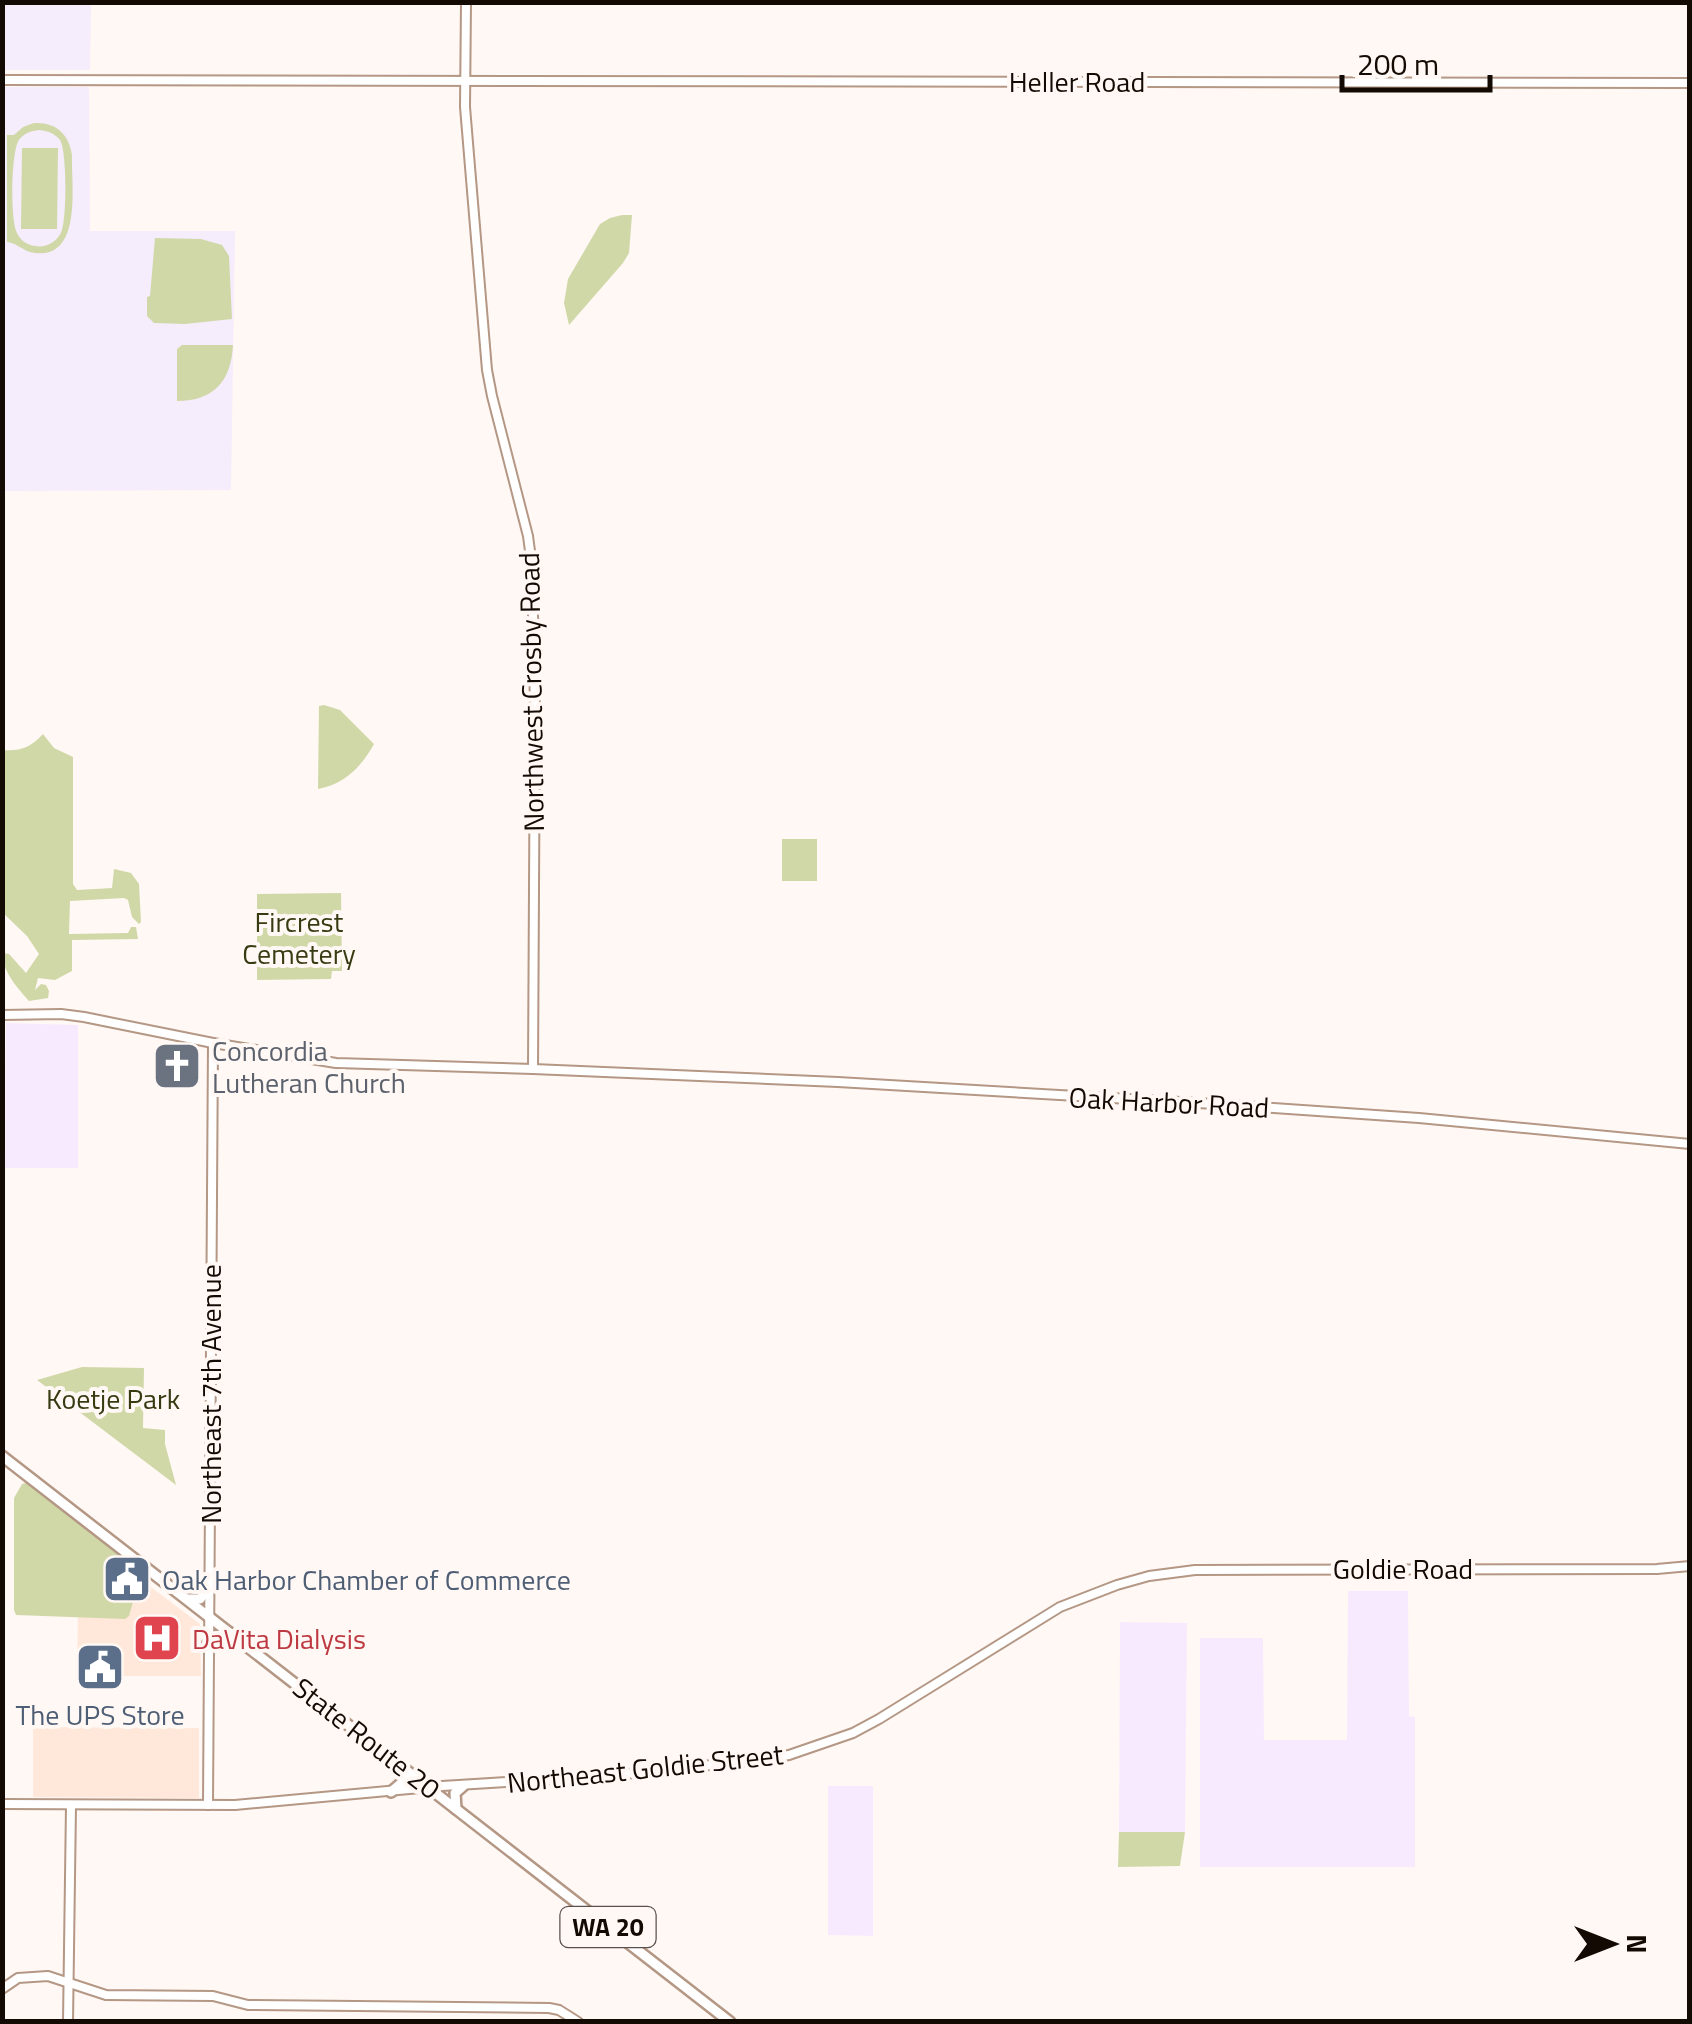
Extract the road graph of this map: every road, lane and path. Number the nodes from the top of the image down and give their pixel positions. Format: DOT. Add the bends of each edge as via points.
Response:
graph roads {
  1 [pos="466,2"];
  2 [pos="2,80"];
  3 [pos="464,82"];
  4 [pos="1690,83"];
  5 [pos="2,1014"];
  6 [pos="213,1043"];
  7 [pos="533,1069"];
  8 [pos="1690,1144"];
  9 [pos="2,1456"];
  10 [pos="1690,1566"];
  11 [pos="1117,1585"];
  12 [pos="208,1588"];
  13 [pos="182,1597"];
  14 [pos="208,1618"];
  15 [pos="230,1633"];
  16 [pos="208,1643"];
  17 [pos="400,1764"];
  18 [pos="463,1786"];
  19 [pos="430,1788"];
  20 [pos="392,1792"];
  21 [pos="2,1804"];
  22 [pos="71,1805"];
  23 [pos="208,1805"];
  24 [pos="456,1808"];
  25 [pos="70,1982"];
  26 [pos="2,1989"];
  27 [pos="68,2022"];
  28 [pos="578,2022"];
  29 [pos="730,2022"];
  1 -- 3 [label="street, Northwest Crosby Road"];
  2 -- 3 [label="street, Heller Road"];
  3 -- 4 [label="street, Heller Road"];
  3 -- 7 [label="street, Northwest Crosby Road" via="488,370 532,566"];
  5 -- 6 [label="street, Oak Harbor Road" via="84,1017"];
  6 -- 7 [label="street, Oak Harbor Road" via="336,1063"];
  6 -- 12 [label="street, Northeast 7th Avenue"];
  7 -- 8 [label="street, Oak Harbor Road" via="1215,1104"];
  9 -- 13 [label="main road, State Route 20 / WA 20"];
  10 -- 11 [label="street, Goldie Road" via="1195,1570"];
  11 -- 18 [label="street, Northeast Goldie Street" via="1060,1607 879,1719 820,1746 759,1760"];
  12 -- 13 [label="main road" via="200,1599"];
  12 -- 14 [label="street, Northeast 7th Avenue"];
  13 -- 14 [label="main road, State Route 20 / WA 20"];
  14 -- 15 [label="main road, State Route 20 / WA 20"];
  14 -- 16 [label="street, Northeast 7th Avenue"];
  15 -- 16 [label="main road"];
  15 -- 17 [label="main road, State Route 20 / WA 20"];
  16 -- 23 [label="street, Northeast 7th Avenue"];
  17 -- 19 [label="main road, State Route 20 / WA 20"];
  17 -- 20 [label="main road" via="405,1780"];
  18 -- 19 [label="street, Northeast Goldie Street"];
  18 -- 24 [label="main road" via="455,1793"];
  19 -- 20 [label="street, Northeast Goldie Street"];
  19 -- 24 [label="main road, State Route 20 / WA 20"];
  20 -- 23 [label="street, Northeast Goldie Street"];
  21 -- 22 [label="street, Northeast Goldie Street"];
  22 -- 23 [label="street, Northeast Goldie Street"];
  22 -- 25 [label="street"];
  24 -- 29 [label="main road, State Route 20 / WA 20"];
  25 -- 26 [label="street" via="24,1977"];
  25 -- 27 [label="street"];
  25 -- 28 [label="street" via="106,1995 212,1996 248,2005 550,2008"];
}
